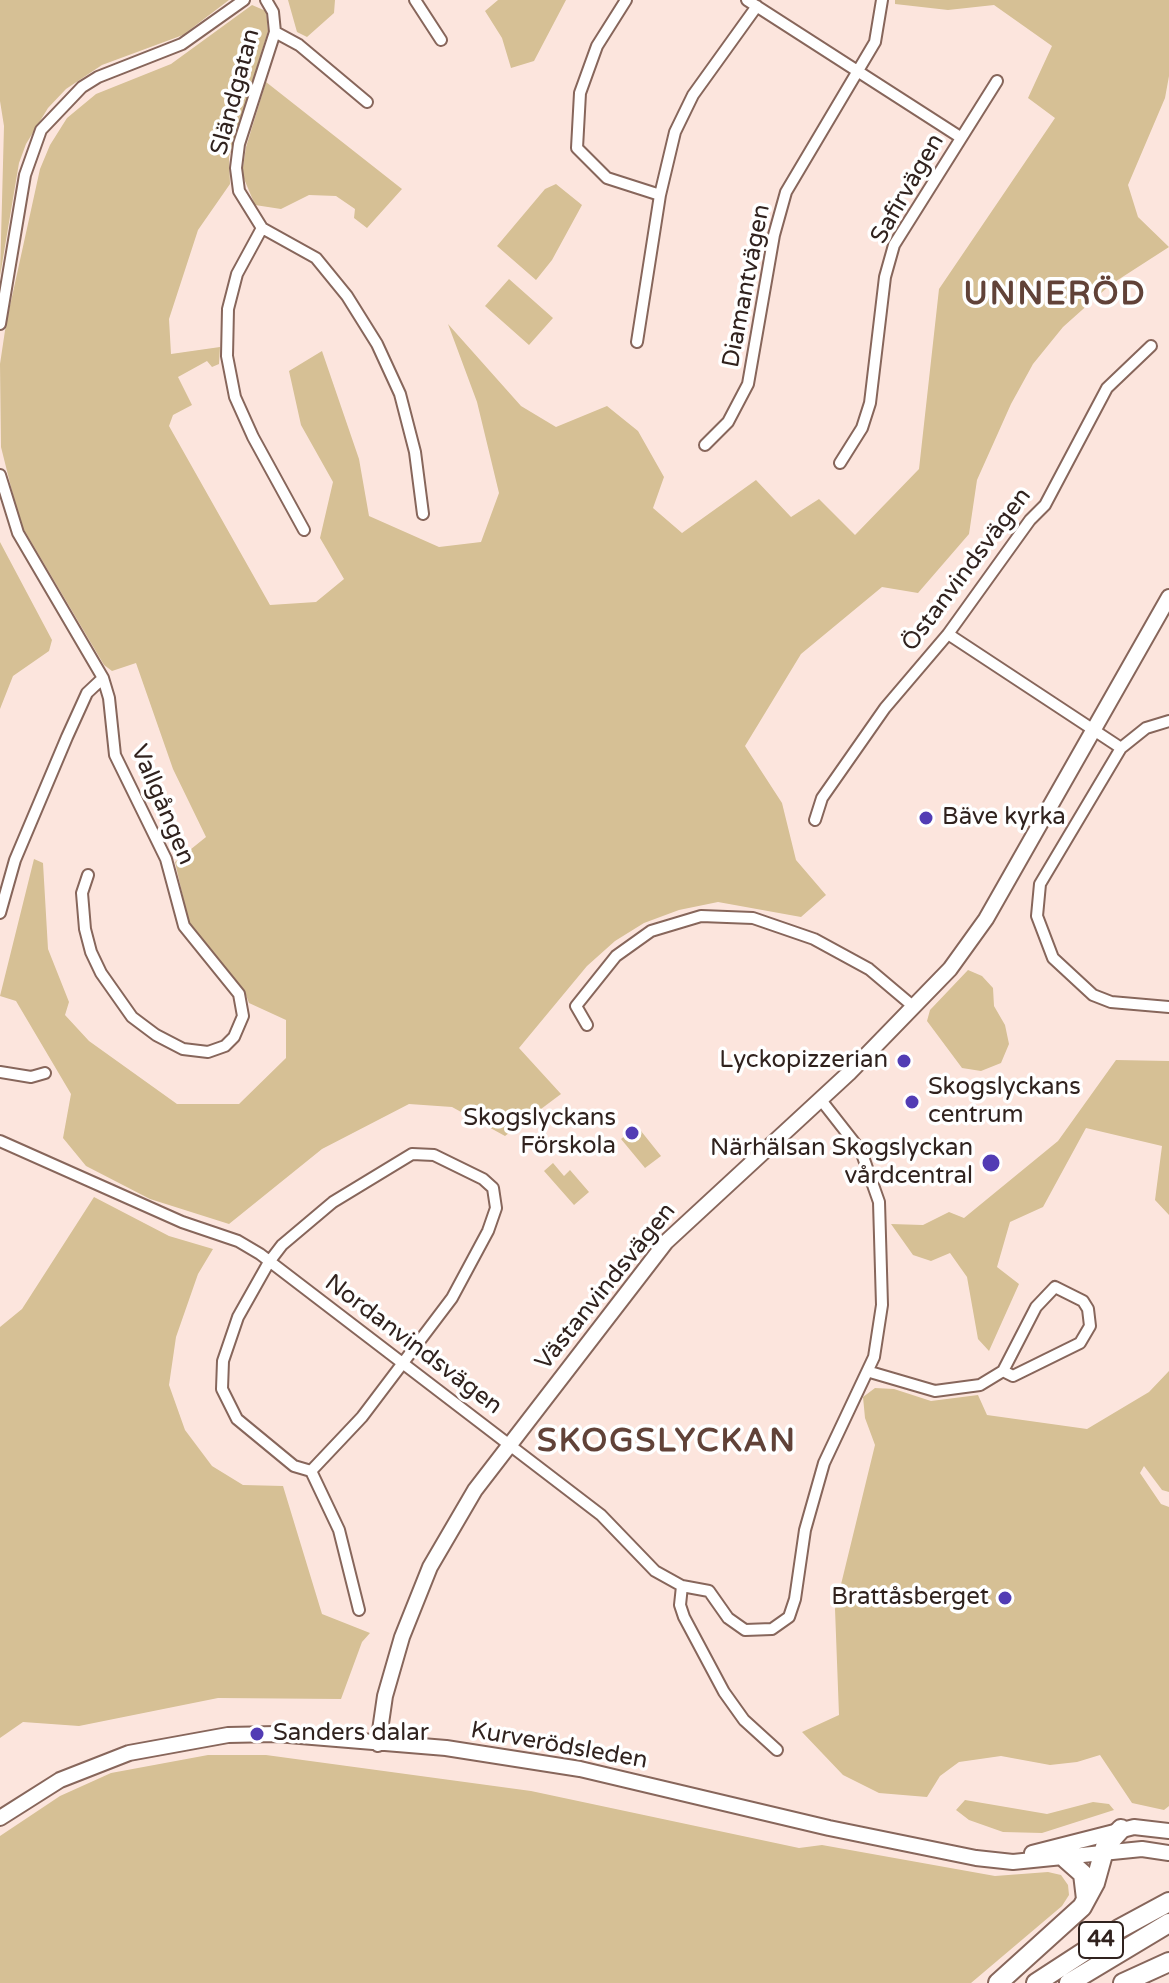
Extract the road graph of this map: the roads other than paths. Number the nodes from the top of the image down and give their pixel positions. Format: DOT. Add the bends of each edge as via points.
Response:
graph roads {
  1 [pos="244,0"];
  2 [pos="266,0"];
  3 [pos="415,0"];
  4 [pos="626,0"];
  5 [pos="882,0"];
  6 [pos="752,3"];
  7 [pos="275,32"];
  8 [pos="441,40"];
  9 [pos="859,70"];
  10 [pos="997,81"];
  11 [pos="367,102"];
  12 [pos="960,137"];
  13 [pos="660,195"];
  14 [pos="262,228"];
  15 [pos="0,324"];
  16 [pos="637,342"];
  17 [pos="1151,346"];
  18 [pos="705,445"];
  19 [pos="840,463"];
  20 [pos="0,475"];
  21 [pos="3,503"];
  22 [pos="423,514"];
  23 [pos="304,530"];
  24 [pos="1169,597"];
  25 [pos="948,634"];
  26 [pos="103,678"];
  27 [pos="1169,721"];
  28 [pos="1093,730"];
  29 [pos="1121,748"];
  30 [pos="815,820"];
  31 [pos="88,875"];
  32 [pos="0,913"];
  33 [pos="914,1007"];
  34 [pos="1169,1007"];
  35 [pos="587,1025"];
  36 [pos="0,1072"];
  37 [pos="45,1073"];
  38 [pos="821,1100"];
  39 [pos="0,1141"];
  40 [pos="269,1262"];
  41 [pos="403,1363"];
  42 [pos="1003,1371"];
  43 [pos="870,1372"];
  44 [pos="509,1443"];
  45 [pos="311,1471"];
  46 [pos="682,1586"];
  47 [pos="359,1610"];
  48 [pos="378,1744"];
  49 [pos="777,1750"];
  50 [pos="0,1818"];
  51 [pos="1121,1829"];
  52 [pos="1169,1831"];
  53 [pos="1102,1853"];
  54 [pos="1169,1853"];
  55 [pos="976,1858"];
  56 [pos="1066,1859"];
  57 [pos="1086,1900"];
  58 [pos="1169,1902"];
  59 [pos="1169,1923"];
  60 [pos="1169,1962"];
  61 [pos="998,1983"];
  62 [pos="1036,1983"];
  63 [pos="1069,1983"];
  64 [pos="1123,1983"];
  1 -- 15 [label="street" via="182,44 82,87 41,130 25,175"];
  2 -- 7 [label="street, Sländgatan"];
  3 -- 8 [label="street"];
  4 -- 13 [label="street" via="597,46 580,93 577,148 607,178"];
  5 -- 9 [label="street, Diamantvägen" via="875,42"];
  6 -- 9 [label="street"];
  6 -- 13 [label="street" via="675,132"];
  7 -- 11 [label="street" via="299,45"];
  7 -- 14 [label="street, Sländgatan" via="236,168 239,191"];
  9 -- 12 [label="street"];
  9 -- 18 [label="street, Diamantvägen" via="786,192 748,384 728,422"];
  10 -- 12 [label="street, Safirvägen"];
  12 -- 19 [label="street, Safirvägen" via="894,245 885,277 870,403 862,428"];
  13 -- 16 [label="street"];
  14 -- 22 [label="street, Sländgatan" via="316,258 377,344 404,409"];
  14 -- 23 [label="street" via="237,274 228,309 227,356 235,397"];
  17 -- 25 [label="street, Östanvindsvägen" via="1107,388 1045,505"];
  20 -- 21 [label="street"];
  21 -- 26 [label="street"];
  24 -- 28 [label="street, Västanvindsvägen"];
  25 -- 28 [label="street"];
  25 -- 30 [label="street, Östanvindsvägen" via="885,708 822,798"];
  26 -- 31 [label="street, Vallgången" via="115,755 166,859 184,926 239,994 243,1016 225,1046 208,1052 183,1049 132,1017 91,952 82,893"];
  26 -- 32 [label="street" via="87,693 67,737 15,860"];
  27 -- 29 [label="street" via="1146,728"];
  28 -- 29 [label="street"];
  28 -- 33 [label="street, Västanvindsvägen" via="986,919"];
  29 -- 34 [label="street" via="1040,884 1037,916 1053,958 1093,995 1111,1002"];
  33 -- 35 [label="street" via="869,969 814,939 753,918 701,916 651,931 616,956 576,1006"];
  33 -- 38 [label="street, Västanvindsvägen"];
  36 -- 37 [label="street" via="31,1077"];
  38 -- 43 [label="street" via="865,1157 880,1210 882,1305"];
  38 -- 44 [label="street, Västanvindsvägen" via="666,1242"];
  39 -- 40 [label="street, Nordanvindsvägen" via="182,1222 238,1241"];
  40 -- 41 [label="street, Nordanvindsvägen"];
  40 -- 41 [label="street" via="333,1202 412,1154 434,1155 489,1183 496,1208 488,1231 452,1298"];
  40 -- 45 [label="street" via="233,1330 223,1361 222,1389 237,1419 294,1466"];
  41 -- 44 [label="street, Nordanvindsvägen"];
  41 -- 45 [label="street"];
  42 -- 42 [label="street" via="1013,1376 1080,1343 1090,1326 1083,1301 1055,1287 1036,1307"];
  42 -- 43 [label="street" via="980,1385 952,1392 910,1387"];
  43 -- 46 [label="street, Nordanvindsvägen" via="824,1463 805,1530 795,1599 785,1621 767,1630 745,1630 732,1622 707,1589"];
  44 -- 46 [label="street, Nordanvindsvägen" via="607,1519 655,1571"];
  44 -- 48 [label="street, Västanvindsvägen" via="430,1567 402,1637"];
  45 -- 47 [label="street" via="339,1530"];
  46 -- 49 [label="street" via="684,1617 724,1692 744,1720"];
  48 -- 50 [label="street, Kurverödsleden" via="257,1734 177,1743 129,1753 60,1780"];
  48 -- 55 [label="street, Kurverödsleden" via="446,1748 580,1769"];
  51 -- 52 [label="street, Kurverödsleden"];
  51 -- 53 [label="highway"];
  51 -- 55 [label="street, Kurverödsleden" via="1048,1850"];
  53 -- 54 [label="street, Kurverödsleden"];
  53 -- 56 [label="street, Kurverödsleden"];
  53 -- 57 [label="highway"];
  55 -- 56 [label="street, Kurverödsleden"];
  56 -- 57 [label="highway" via="1083,1874"];
  57 -- 61 [label="highway"];
  58 -- 62 [label="highway, 44"];
  59 -- 63 [label="highway, 44"];
  60 -- 64 [label="highway"];
}
